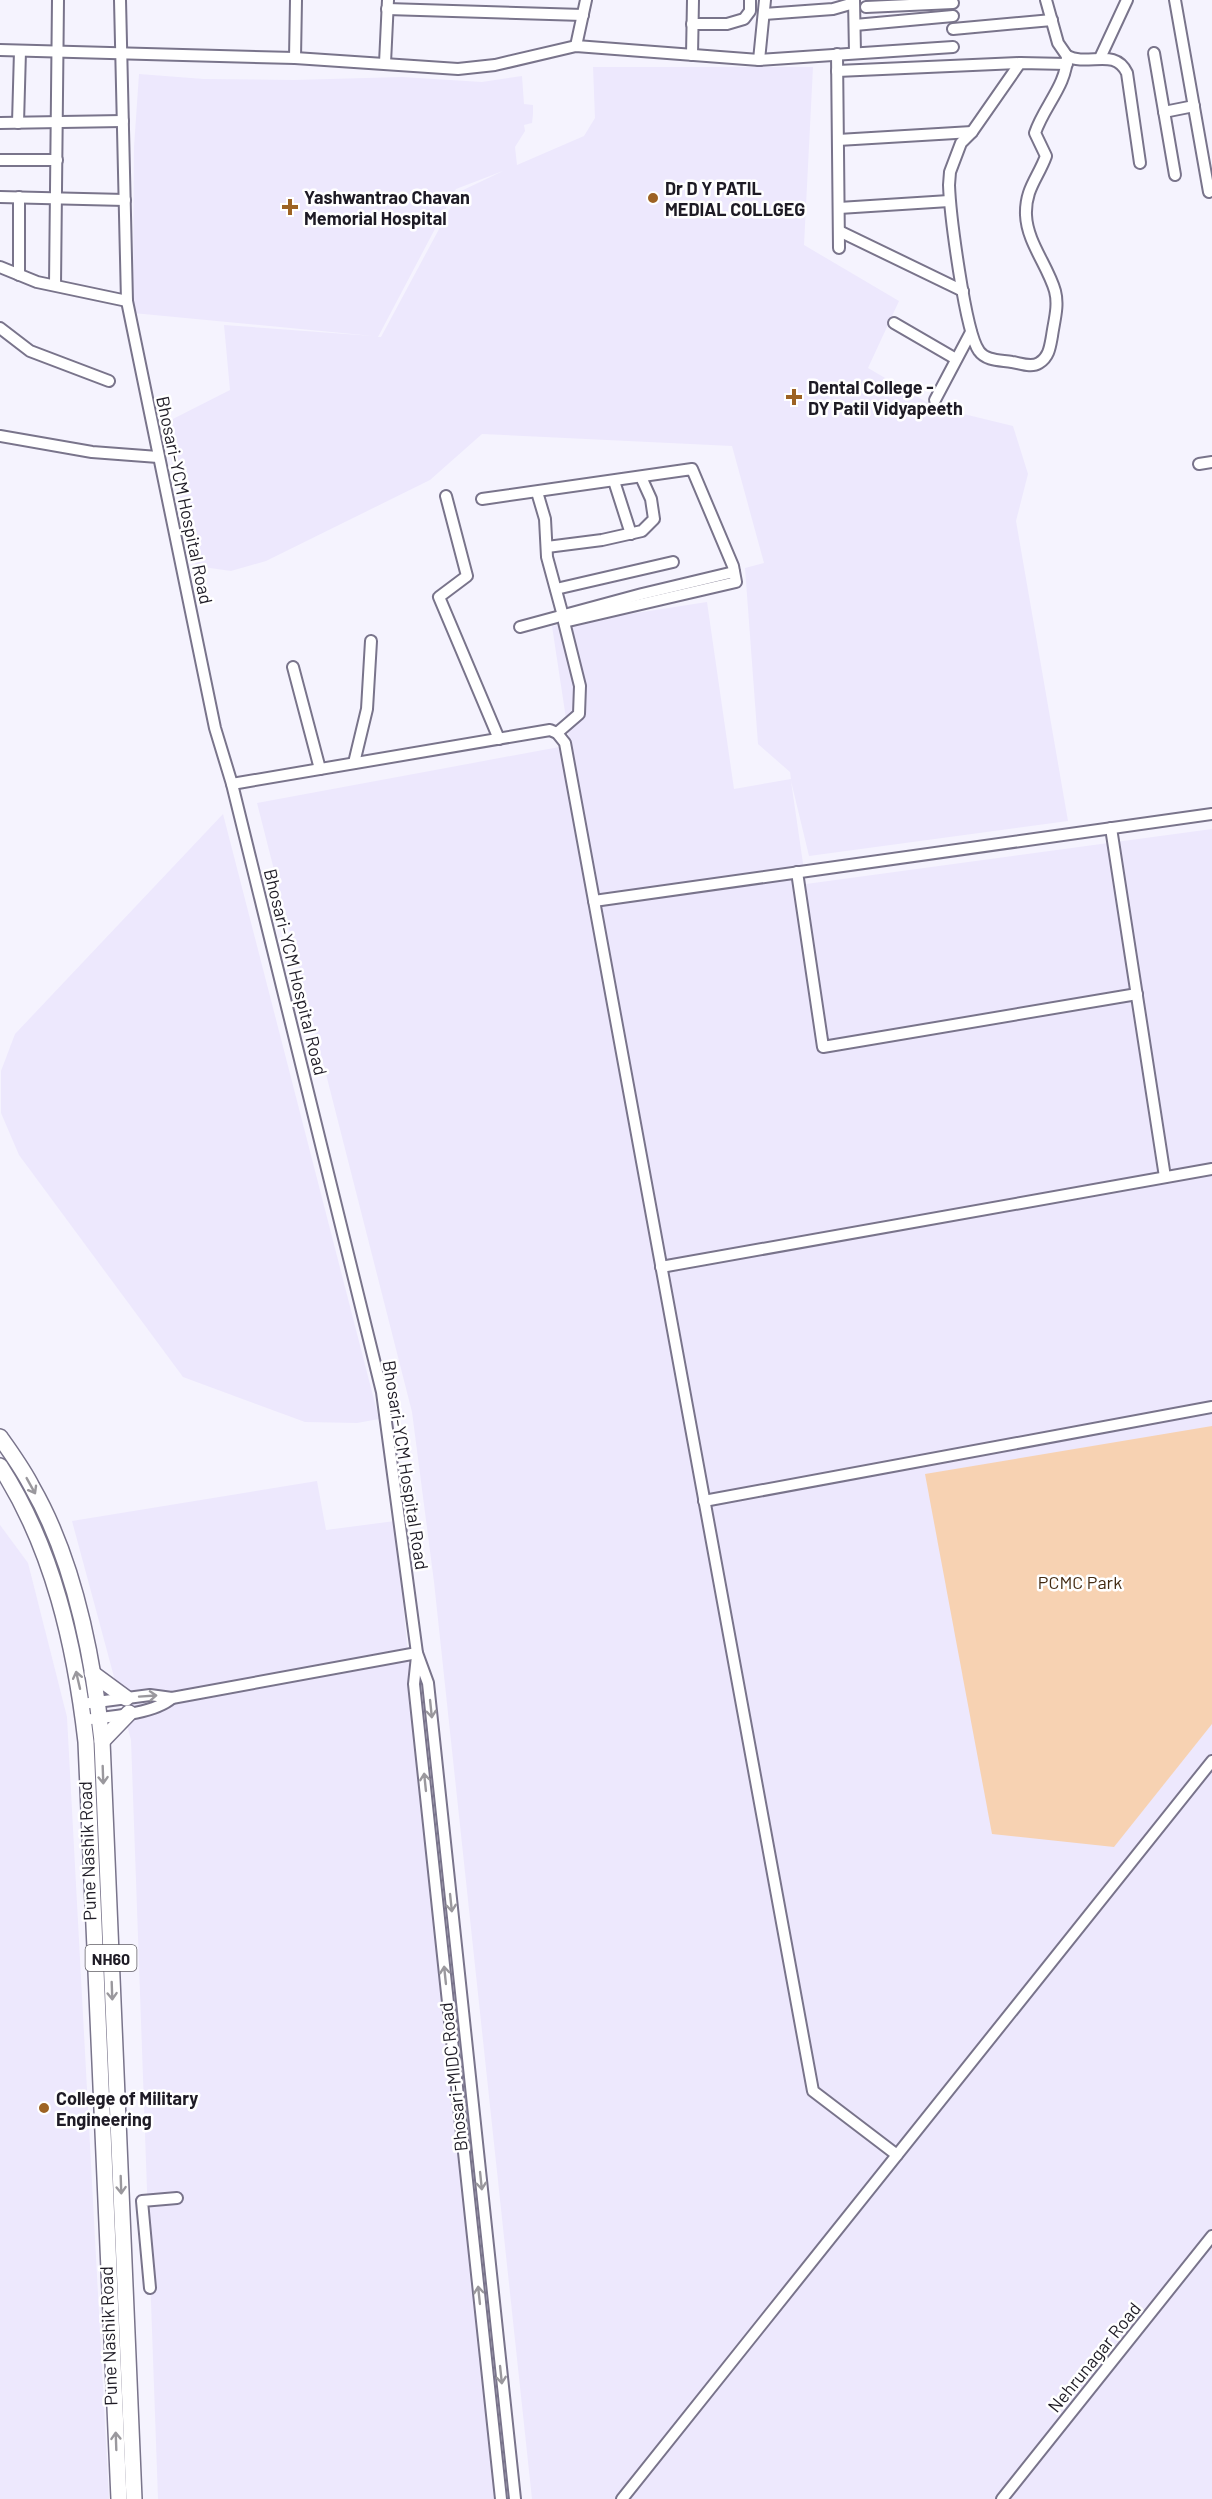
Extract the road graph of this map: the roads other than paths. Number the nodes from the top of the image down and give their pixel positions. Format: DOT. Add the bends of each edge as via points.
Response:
graph roads {
  1 [pos="58,0"];
  2 [pos="120,0"];
  3 [pos="296,0"];
  4 [pos="586,0"];
  5 [pos="693,0"];
  6 [pos="750,0"];
  7 [pos="765,0"];
  8 [pos="1127,0"];
  9 [pos="1175,0"];
  10 [pos="953,1"];
  11 [pos="854,2"];
  12 [pos="1048,2"];
  13 [pos="388,4"];
  14 [pos="866,7"];
  15 [pos="764,14"];
  16 [pos="583,15"];
  17 [pos="953,16"];
  18 [pos="1052,20"];
  19 [pos="692,24"];
  20 [pos="855,25"];
  21 [pos="953,29"];
  22 [pos="576,46"];
  23 [pos="953,47"];
  24 [pos="0,50"];
  25 [pos="20,51"];
  26 [pos="57,52"];
  27 [pos="855,53"];
  28 [pos="1154,53"];
  29 [pos="122,54"];
  30 [pos="837,54"];
  31 [pos="692,55"];
  32 [pos="295,58"];
  33 [pos="1100,58"];
  34 [pos="759,60"];
  35 [pos="1067,60"];
  36 [pos="385,63"];
  37 [pos="1020,63"];
  38 [pos="953,66"];
  39 [pos="837,71"];
  40 [pos="1194,106"];
  41 [pos="1164,112"];
  42 [pos="123,121"];
  43 [pos="56,122"];
  44 [pos="0,123"];
  45 [pos="18,123"];
  46 [pos="972,132"];
  47 [pos="838,140"];
  48 [pos="0,160"];
  49 [pos="57,160"];
  50 [pos="1140,164"];
  51 [pos="1175,175"];
  52 [pos="1209,192"];
  53 [pos="0,197"];
  54 [pos="19,197"];
  55 [pos="57,197"];
  56 [pos="125,200"];
  57 [pos="949,201"];
  58 [pos="839,208"];
  59 [pos="839,231"];
  60 [pos="840,248"];
  61 [pos="0,267"];
  62 [pos="19,275"];
  63 [pos="55,285"];
  64 [pos="963,291"];
  65 [pos="127,302"];
  66 [pos="894,323"];
  67 [pos="0,328"];
  68 [pos="970,332"];
  69 [pos="956,359"];
  70 [pos="109,381"];
  71 [pos="935,400"];
  72 [pos="0,436"];
  73 [pos="158,457"];
  74 [pos="1212,462"];
  75 [pos="1198,464"];
  76 [pos="641,477"];
  77 [pos="614,481"];
  78 [pos="537,492"];
  79 [pos="446,496"];
  80 [pos="482,499"];
  81 [pos="631,534"];
  82 [pos="547,547"];
  83 [pos="673,562"];
  84 [pos="556,590"];
  85 [pos="563,619"];
  86 [pos="521,631"];
  87 [pos="371,641"];
  88 [pos="293,667"];
  89 [pos="557,733"];
  90 [pos="499,739"];
  91 [pos="354,763"];
  92 [pos="320,769"];
  93 [pos="232,784"];
  94 [pos="1212,814"];
  95 [pos="1111,828"];
  96 [pos="797,872"];
  97 [pos="594,901"];
  98 [pos="1137,994"];
  99 [pos="1212,1168"];
  100 [pos="1165,1177"];
  101 [pos="661,1267"];
  102 [pos="1212,1407"];
  103 [pos="0,1437"];
  104 [pos="0,1466"];
  105 [pos="704,1501"];
  106 [pos="417,1653"];
  107 [pos="92,1673"];
  108 [pos="98,1702"];
  109 [pos="82,1704"];
  110 [pos="128,1706"];
  111 [pos="99,1718"];
  112 [pos="83,1720"];
  113 [pos="102,1741"];
  114 [pos="1212,1761"];
  115 [pos="897,2155"];
  116 [pos="177,2198"];
  117 [pos="1212,2236"];
  118 [pos="150,2288"];
  119 [pos="119,2499"];
  120 [pos="134,2499"];
  121 [pos="501,2499"];
  122 [pos="514,2499"];
  123 [pos="622,2499"];
  124 [pos="1002,2499"];
  1 -- 26 [label="street"];
  2 -- 29 [label="street"];
  3 -- 32 [label="street"];
  4 -- 16 [label="street"];
  5 -- 19 [label="street"];
  6 -- 19 [label="street" via="750,10 744,19 728,24"];
  7 -- 15 [label="street"];
  8 -- 33 [label="street"];
  9 -- 40 [label="street"];
  10 -- 14 [label="street"];
  10 -- 17 [label="street"];
  11 -- 15 [label="street" via="833,9"];
  11 -- 20 [label="street"];
  12 -- 18 [label="street"];
  13 -- 16 [label="street"];
  13 -- 36 [label="street"];
  15 -- 34 [label="street"];
  16 -- 22 [label="street"];
  17 -- 20 [label="street"];
  17 -- 21 [label="street"];
  18 -- 21 [label="street"];
  18 -- 35 [label="street"];
  19 -- 31 [label="street"];
  20 -- 27 [label="street"];
  21 -- 23 [label="street"];
  22 -- 31 [label="street"];
  22 -- 36 [label="street" via="477,68"];
  23 -- 27 [label="street"];
  23 -- 38 [label="street"];
  24 -- 25 [label="street"];
  25 -- 26 [label="street"];
  25 -- 45 [label="street"];
  26 -- 29 [label="street"];
  26 -- 43 [label="street"];
  27 -- 30 [label="street"];
  28 -- 41 [label="street"];
  29 -- 32 [label="street"];
  29 -- 42 [label="street, Bhosari-YCM Hospital Road"];
  30 -- 34 [label="street"];
  30 -- 39 [label="street"];
  31 -- 34 [label="street"];
  32 -- 36 [label="street"];
  33 -- 35 [label="street" via="1084,62"];
  33 -- 50 [label="street" via="1115,60 1127,73"];
  35 -- 37 [label="street"];
  35 -- 68 [label="street" via="1059,87 1035,133 1046,156 1029,186 1025,217 1055,292 1057,306 1050,350 1041,362 1033,365 987,358 978,350"];
  37 -- 38 [label="street"];
  37 -- 46 [label="street"];
  38 -- 39 [label="street"];
  39 -- 47 [label="street"];
  40 -- 41 [label="street"];
  40 -- 52 [label="street"];
  41 -- 51 [label="street"];
  42 -- 43 [label="street"];
  42 -- 56 [label="street, Bhosari-YCM Hospital Road"];
  43 -- 45 [label="street"];
  43 -- 49 [label="street"];
  44 -- 45 [label="street"];
  46 -- 47 [label="street"];
  46 -- 57 [label="street" via="961,143 950,172"];
  47 -- 58 [label="street"];
  48 -- 49 [label="street"];
  49 -- 55 [label="street"];
  53 -- 54 [label="street"];
  54 -- 55 [label="street"];
  54 -- 62 [label="street"];
  55 -- 56 [label="street"];
  55 -- 63 [label="street"];
  56 -- 65 [label="street, Bhosari-YCM Hospital Road"];
  57 -- 58 [label="street"];
  57 -- 64 [label="street"];
  58 -- 59 [label="street"];
  59 -- 60 [label="street"];
  59 -- 64 [label="street"];
  61 -- 62 [label="street"];
  62 -- 63 [label="street"];
  63 -- 65 [label="street"];
  64 -- 68 [label="street"];
  65 -- 73 [label="street, Bhosari-YCM Hospital Road"];
  66 -- 69 [label="street"];
  67 -- 70 [label="street" via="30,351"];
  68 -- 69 [label="street"];
  69 -- 71 [label="street"];
  72 -- 73 [label="street" via="92,452"];
  73 -- 93 [label="street, Bhosari-YCM Hospital Road" via="215,728"];
  74 -- 75 [label="street"];
  76 -- 77 [label="street"];
  76 -- 81 [label="street" via="651,499 654,519 642,531"];
  76 -- 85 [label="street" via="692,469 736,582"];
  77 -- 78 [label="street"];
  77 -- 81 [label="street"];
  78 -- 80 [label="street"];
  78 -- 82 [label="street" via="545,519"];
  79 -- 90 [label="street" via="467,576 439,597"];
  81 -- 82 [label="street"];
  82 -- 84 [label="street"];
  83 -- 84 [label="street"];
  84 -- 85 [label="street"];
  85 -- 86 [label="street"];
  85 -- 89 [label="street" via="580,686 579,714"];
  87 -- 91 [label="street" via="367,709"];
  88 -- 92 [label="street"];
  89 -- 90 [label="street" via="550,730"];
  89 -- 97 [label="street" via="566,748"];
  90 -- 91 [label="street"];
  91 -- 92 [label="street"];
  92 -- 93 [label="street"];
  93 -- 106 [label="street, Bhosari-YCM Hospital Road" via="382,1392"];
  94 -- 95 [label="street"];
  95 -- 96 [label="street"];
  95 -- 98 [label="street"];
  96 -- 97 [label="street"];
  96 -- 98 [label="street" via="823,1047"];
  97 -- 101 [label="street"];
  98 -- 100 [label="street"];
  99 -- 100 [label="street"];
  100 -- 101 [label="street"];
  101 -- 105 [label="street"];
  102 -- 105 [label="street"];
  103 -- 107 [label="highway, Pune Nashik Road / NH60, one-way" via="33,1487 50,1526 76,1604"];
  109 -- 104 [label="highway, Pune Nashik Road / NH60, one-way" via="49,1566 19,1495"];
  105 -- 115 [label="street" via="813,2091"];
  106 -- 110 [label="street" via="172,1698 164,1705"];
  121 -- 106 [label="street, Bhosari-MIDC Road, one-way" via="414,1684"];
  106 -- 122 [label="street, Bhosari-MIDC Road, one-way" via="428,1683"];
  107 -- 108 [label="highway, Pune Nashik Road / NH60"];
  107 -- 110 [label="highway"];
  108 -- 109 [label="street"];
  108 -- 110 [label="street"];
  108 -- 111 [label="highway, Pune Nashik Road / NH60"];
  109 -- 112 [label="highway, Pune Nashik Road / NH60"];
  110 -- 111 [label="street"];
  110 -- 113 [label="highway"];
  111 -- 112 [label="street"];
  111 -- 113 [label="highway, Pune Nashik Road / NH60"];
  119 -- 112 [label="highway, Pune Nashik Road / NH60, one-way"];
  113 -- 120 [label="highway, Pune Nashik Road / NH60, one-way"];
  114 -- 115 [label="street"];
  115 -- 123 [label="street"];
  116 -- 118 [label="street" via="142,2201"];
  117 -- 124 [label="street, Nehrunagar Road"];
}
